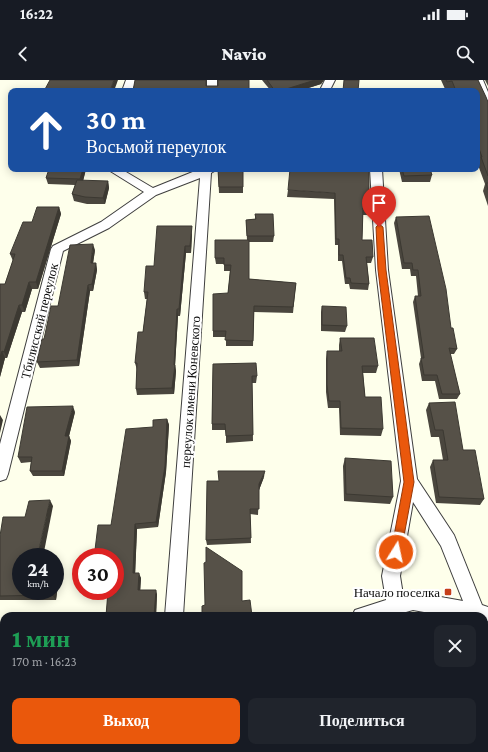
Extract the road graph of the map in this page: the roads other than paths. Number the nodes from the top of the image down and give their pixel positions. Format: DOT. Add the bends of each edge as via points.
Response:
graph roads {
  1 [pos="478,80"];
  2 [pos="488,103"];
  3 [pos="118,172"];
  4 [pos="203,172"];
  5 [pos="208,172"];
  6 [pos="376,172"];
  7 [pos="152,192"];
  8 [pos="0,474"];
  9 [pos="409,482"];
  10 [pos="396,606"];
  11 [pos="174,612"];
  12 [pos="375,612"];
  13 [pos="466,612"];
  14 [pos="480,612"];
  1 -- 2 [label="street"];
  3 -- 7 [label="street"];
  4 -- 7 [label="street, Тбилисский переулок"];
  5 -- 11 [label="street, переулок имени Коневского"];
  6 -- 9 [label="street" via="382,270"];
  7 -- 8 [label="street, Тбилисский переулок" via="105,225 57,249"];
  9 -- 10 [label="street" via="391,576"];
  9 -- 14 [label="street" via="448,541"];
  10 -- 12 [label="street"];
  10 -- 13 [label="street" via="413,601"];
}
